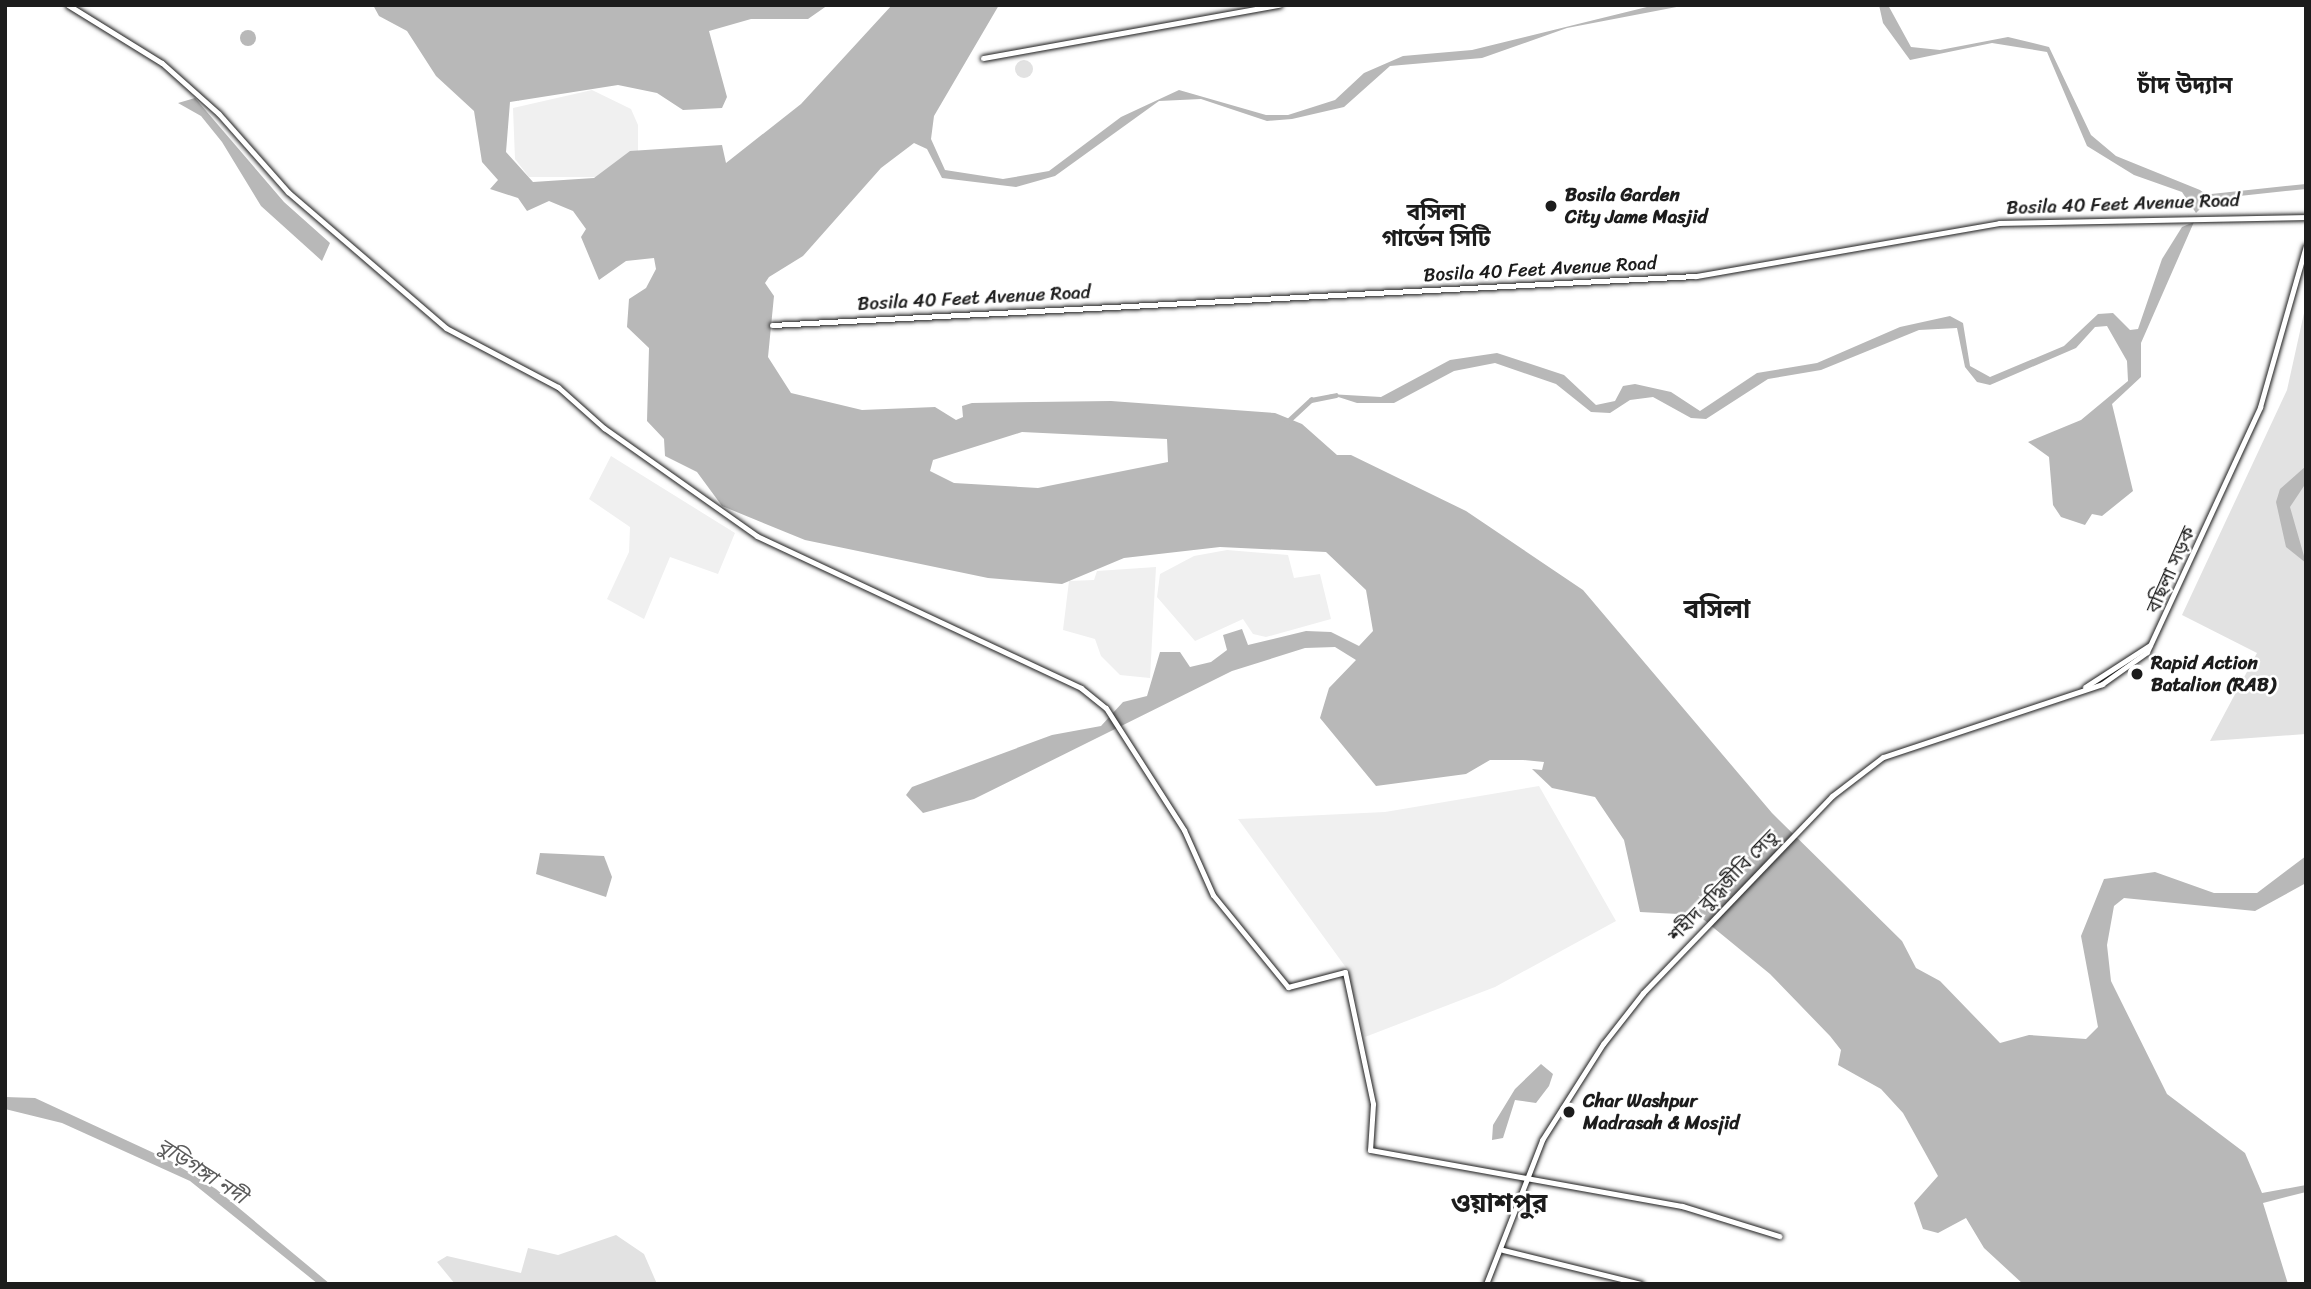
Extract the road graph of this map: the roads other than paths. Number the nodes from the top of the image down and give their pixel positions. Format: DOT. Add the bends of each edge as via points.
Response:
graph roads {
  1 [pos="68,5"];
  2 [pos="1279,5"];
  3 [pos="983,58"];
  4 [pos="2306,217"];
  5 [pos="2306,246"];
  6 [pos="772,325"];
  7 [pos="1900,749"];
  8 [pos="1527,1180"];
  9 [pos="1779,1236"];
  10 [pos="1503,1250"];
  11 [pos="1486,1284"];
  12 [pos="1641,1284"];
  1 -- 8 [label="street" via="162,62 219,114 288,192 440,323 558,387 604,428 757,536 1081,688 1106,708 1184,830 1213,895 1288,987 1345,972 1373,1104 1370,1150"];
  2 -- 3 [label="street"];
  4 -- 6 [label="street, Bosila 40 Feet Avenue Road" via="1999,223 1696,276"];
  5 -- 7 [label="street, বছিলা সড়ক" via="2260,407 2152,643 2081,689"];
  7 -- 8 [label="street, শহীদ বুদ্ধিজীবি সেতু" via="1867,766 1819,808 1643,993 1552,1121"];
  8 -- 9 [label="street" via="1714,1213"];
  8 -- 10 [label="street, শহীদ বুদ্ধিজীবি সেতু"];
  10 -- 11 [label="street, শহীদ বুদ্ধিজীবি সেতু"];
  10 -- 12 [label="street"];
}
